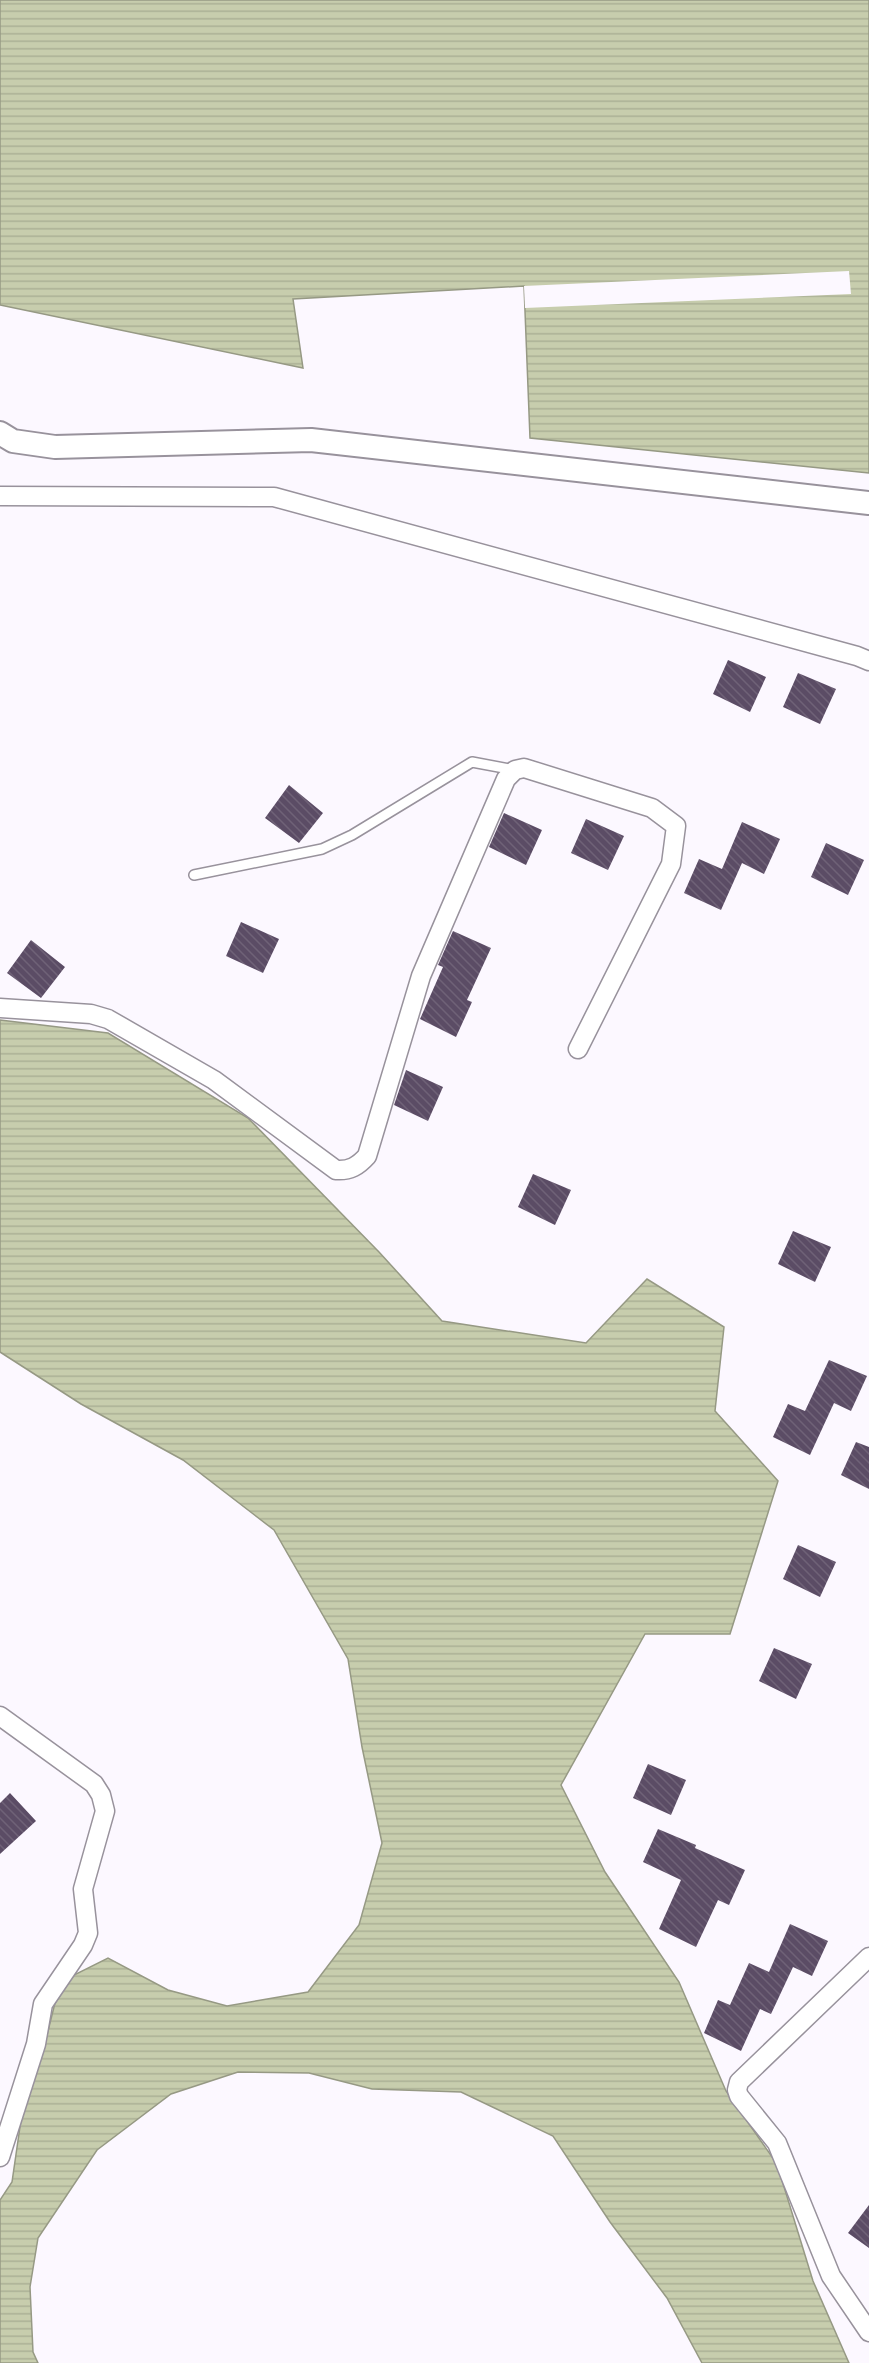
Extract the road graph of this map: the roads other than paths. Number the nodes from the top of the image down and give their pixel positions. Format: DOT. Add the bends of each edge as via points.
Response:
graph roads {
  1 [pos="7,437"];
  2 [pos="0,496"];
  3 [pos="869,503"];
  4 [pos="869,661"];
  5 [pos="515,770"];
  6 [pos="194,876"];
  7 [pos="0,1008"];
  8 [pos="578,1049"];
  9 [pos="0,1716"];
  10 [pos="869,1957"];
  11 [pos="0,2157"];
  12 [pos="869,2332"];
  1 -- 3 [label="street" via="55,447 311,440"];
  2 -- 4 [label="street" via="274,497"];
  5 -- 6 [label="lane" via="472,762 322,849"];
  5 -- 7 [label="street" via="506,779 421,976 367,1156 359,1165 346,1171 336,1170 214,1080 108,1019 91,1014"];
  5 -- 8 [label="street" via="524,768 652,808 676,826 671,864"];
  9 -- 11 [label="street" via="94,1784 105,1811 83,1889 88,1933 43,2004 36,2044"];
  10 -- 12 [label="street" via="739,2082 737,2091 777,2143 831,2276"];
}
